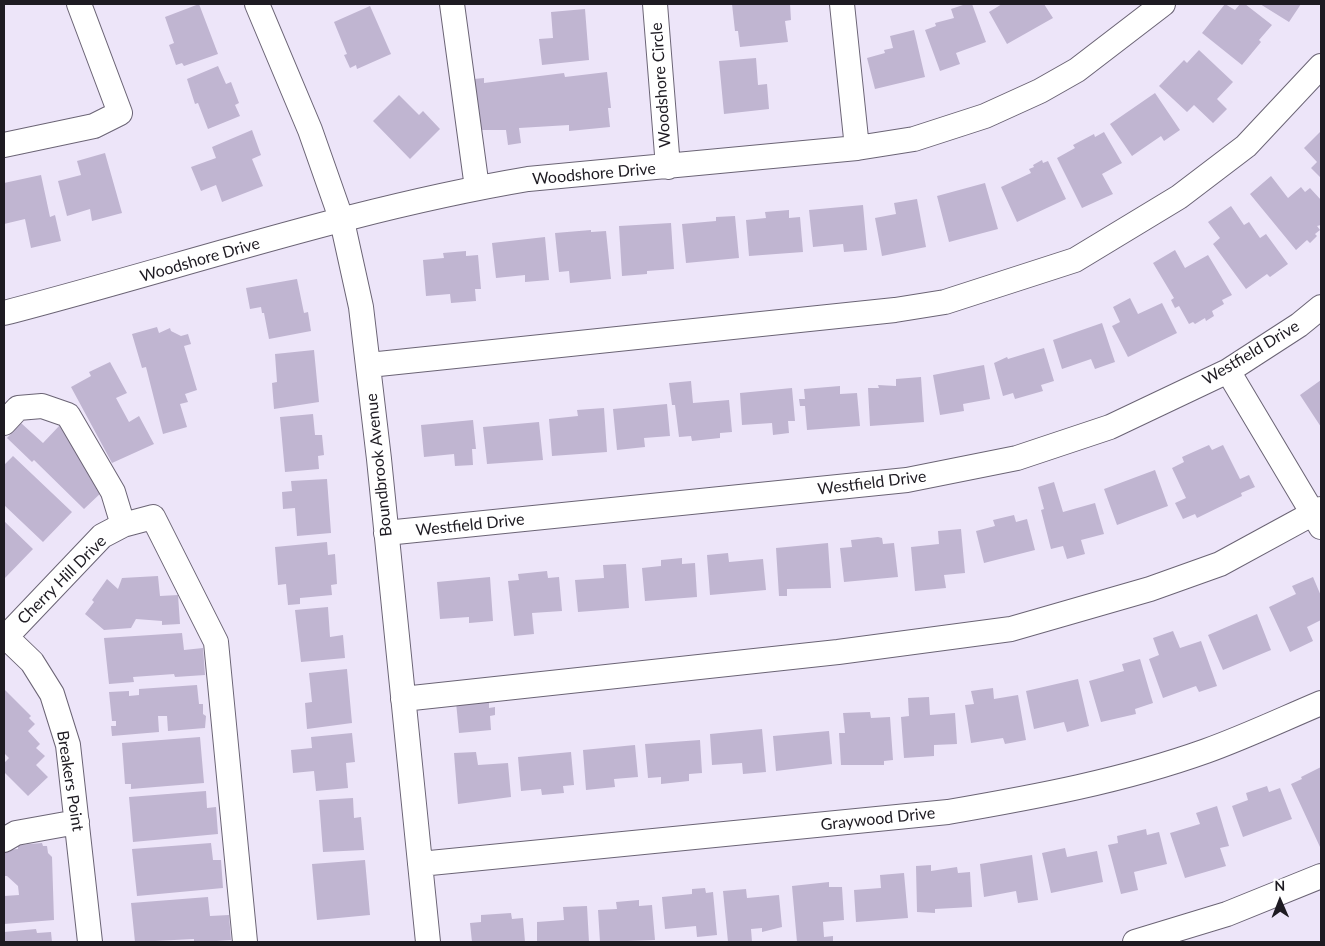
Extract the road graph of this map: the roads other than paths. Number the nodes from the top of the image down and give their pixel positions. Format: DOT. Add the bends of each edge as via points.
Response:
graph roads {
  1 [pos="79,4"];
  2 [pos="256,4"];
  3 [pos="452,4"];
  4 [pos="655,4"];
  5 [pos="842,4"];
  6 [pos="1163,4"];
  7 [pos="1321,66"];
  8 [pos="4,146"];
  9 [pos="857,148"];
  10 [pos="668,167"];
  11 [pos="477,188"];
  12 [pos="342,220"];
  13 [pos="1321,307"];
  14 [pos="4,313"];
  15 [pos="369,365"];
  16 [pos="1228,371"];
  17 [pos="4,423"];
  18 [pos="1319,517"];
  19 [pos="123,525"];
  20 [pos="386,533"];
  21 [pos="5,638"];
  22 [pos="403,699"];
  23 [pos="1321,703"];
  24 [pos="77,822"];
  25 [pos="4,840"];
  26 [pos="420,864"];
  27 [pos="1321,876"];
  28 [pos="90,942"];
  29 [pos="245,942"];
  30 [pos="428,942"];
  31 [pos="1135,942"];
  1 -- 8 [label="street" via="120,113 94,126"];
  2 -- 12 [label="street, Boundbrook Avenue" via="310,130"];
  3 -- 11 [label="street"];
  4 -- 10 [label="street, Woodshore Circle"];
  5 -- 9 [label="street"];
  6 -- 9 [label="street, Woodshore Drive" via="1077,70 1040,92 985,116 914,138"];
  7 -- 15 [label="street" via="1246,146 1179,197 1075,260 945,302 895,310"];
  9 -- 10 [label="street, Woodshore Drive"];
  10 -- 11 [label="street, Woodshore Drive" via="528,179"];
  11 -- 12 [label="street, Woodshore Drive"];
  12 -- 14 [label="street, Woodshore Drive"];
  12 -- 15 [label="street, Boundbrook Avenue" via="361,307"];
  13 -- 16 [label="street, Westfield Drive"];
  15 -- 20 [label="street, Boundbrook Avenue"];
  16 -- 18 [label="street"];
  16 -- 20 [label="street, Westfield Drive" via="1101,430 1017,458 907,480"];
  17 -- 19 [label="street" via="18,408 42,406 68,415 113,492"];
  18 -- 22 [label="street" via="1220,564 1150,589 1011,629 838,652"];
  19 -- 21 [label="street, Cherry Hill Drive" via="102,536"];
  19 -- 29 [label="street, Cherry Hill Drive" via="153,517 216,642"];
  20 -- 22 [label="street, Boundbrook Avenue"];
  21 -- 24 [label="street, Breakers Point" via="32,662 52,694 68,745"];
  22 -- 26 [label="street, Boundbrook Avenue"];
  23 -- 26 [label="street, Graywood Drive" via="1205,751 1026,799 948,812"];
  24 -- 25 [label="street" via="16,833"];
  24 -- 28 [label="street, Breakers Point"];
  26 -- 30 [label="street, Boundbrook Avenue"];
  27 -- 31 [label="street" via="1227,914"];
}
